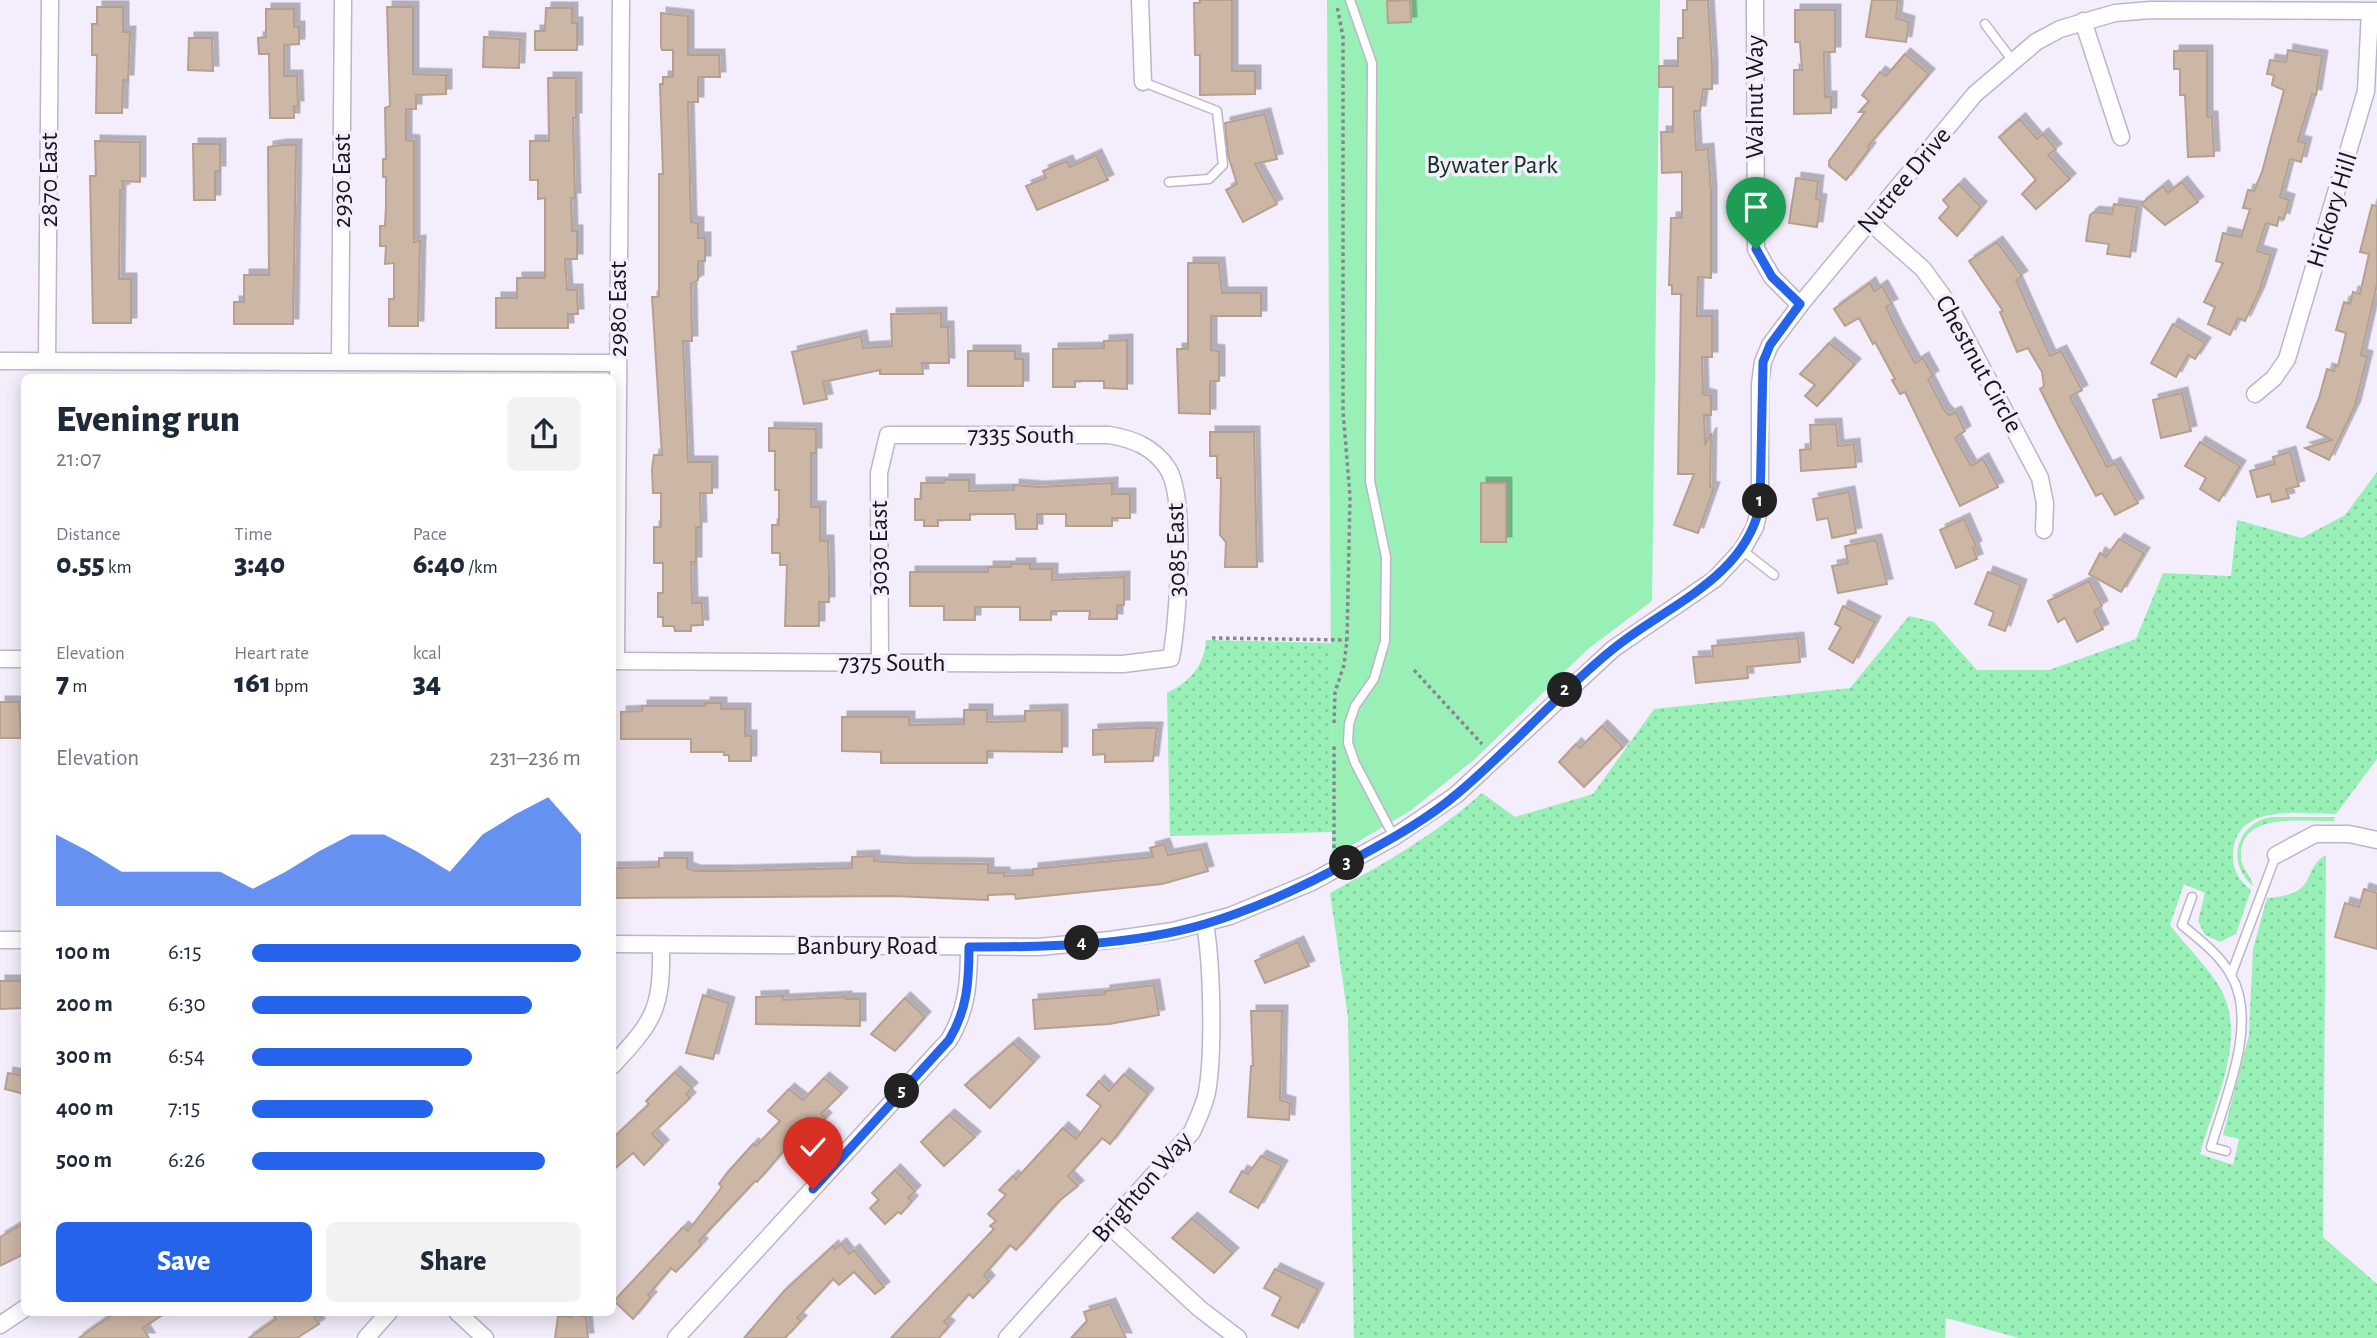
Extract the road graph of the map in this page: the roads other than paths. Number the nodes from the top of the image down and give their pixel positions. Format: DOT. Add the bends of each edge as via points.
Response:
graph roads {
  1 [pos="50,0"];
  2 [pos="343,0"];
  3 [pos="621,0"];
  4 [pos="1140,0"];
  5 [pos="1350,0"];
  6 [pos="1755,0"];
  7 [pos="2374,11"];
  8 [pos="2083,21"];
  9 [pos="1985,24"];
  10 [pos="2012,60"];
  11 [pos="1143,82"];
  12 [pos="2121,137"];
  13 [pos="1169,181"];
  14 [pos="1870,222"];
  15 [pos="1800,304"];
  16 [pos="0,360"];
  17 [pos="47,361"];
  18 [pos="341,362"];
  19 [pos="617,363"];
  20 [pos="2255,394"];
  21 [pos="888,435"];
  22 [pos="1150,450"];
  23 [pos="616,462"];
  24 [pos="2044,530"];
  25 [pos="1742,550"];
  26 [pos="1774,575"];
  27 [pos="1651,621"];
  28 [pos="1171,658"];
  29 [pos="0,659"];
  30 [pos="21,659"];
  31 [pos="616,661"];
  32 [pos="880,663"];
  33 [pos="1394,837"];
  34 [pos="2377,841"];
  35 [pos="2276,855"];
  36 [pos="2192,897"];
  37 [pos="1205,924"];
  38 [pos="0,940"];
  39 [pos="21,940"];
  40 [pos="616,944"];
  41 [pos="661,945"];
  42 [pos="969,947"];
  43 [pos="2231,975"];
  44 [pos="616,1061"];
  45 [pos="2226,1151"];
  46 [pos="1110,1226"];
  47 [pos="21,1311"];
  48 [pos="385,1316"];
  49 [pos="461,1316"];
  50 [pos="0,1325"];
  51 [pos="366,1338"];
  52 [pos="485,1338"];
  53 [pos="676,1338"];
  54 [pos="1007,1338"];
  55 [pos="1238,1338"];
  1 -- 17 [label="street, 2870 East"];
  2 -- 18 [label="street, 2930 East"];
  3 -- 19 [label="street, 2980 East"];
  4 -- 11 [label="street"];
  5 -- 33 [label="lane" via="1372,63 1370,481 1387,557 1385,641 1374,679 1355,706 1348,743"];
  6 -- 15 [label="street, Walnut Way" via="1756,249 1772,277"];
  7 -- 8 [label="street, Nutree Drive" via="2151,10"];
  7 -- 20 [label="street, Hickory Hill" via="2366,90 2287,359"];
  8 -- 10 [label="street, Nutree Drive" via="2036,42"];
  8 -- 12 [label="street"];
  9 -- 10 [label="lane"];
  10 -- 14 [label="street, Nutree Drive" via="1975,94"];
  11 -- 13 [label="lane" via="1217,111 1223,165 1209,179"];
  14 -- 15 [label="street, Nutree Drive"];
  14 -- 24 [label="street, Chestnut Circle" via="1923,270 1947,302 2040,478"];
  15 -- 25 [label="street, Nutree Drive" via="1763,362 1760,506"];
  16 -- 17 [label="street"];
  17 -- 18 [label="street"];
  18 -- 19 [label="street"];
  19 -- 23 [label="street, 2980 East"];
  21 -- 22 [label="street, 7335 South" via="1109,435 1134,440"];
  21 -- 32 [label="street, 3030 East" via="879,473"];
  22 -- 28 [label="street, 3085 East" via="1168,470 1177,495 1178,623"];
  25 -- 26 [label="lane"];
  25 -- 27 [label="street, Nutree Drive" via="1714,579"];
  27 -- 33 [label="street, Banbury Road" via="1570,685 1456,795"];
  28 -- 32 [label="street, 7375 South" via="1123,664"];
  29 -- 30 [label="street"];
  31 -- 32 [label="street, 7375 South"];
  33 -- 37 [label="street, Banbury Road" via="1312,882"];
  34 -- 35 [label="street" via="2349,834 2315,834"];
  35 -- 43 [label="lane"];
  36 -- 43 [label="lane" via="2182,926 2211,949"];
  37 -- 42 [label="street, Banbury Road" via="1039,947"];
  37 -- 46 [label="street, Brighton Way" via="1209,1069 1201,1112 1178,1151"];
  38 -- 39 [label="street"];
  40 -- 41 [label="street, Banbury Road"];
  41 -- 42 [label="street, Banbury Road"];
  41 -- 44 [label="street" via="657,1007 651,1022"];
  42 -- 53 [label="street" via="968,996 962,1019 949,1040"];
  43 -- 45 [label="lane" via="2241,998 2241,1045 2211,1147"];
  46 -- 54 [label="street, Brighton Way"];
  46 -- 55 [label="street"];
  47 -- 50 [label="street"];
  48 -- 51 [label="street"];
  49 -- 52 [label="street"];
}
